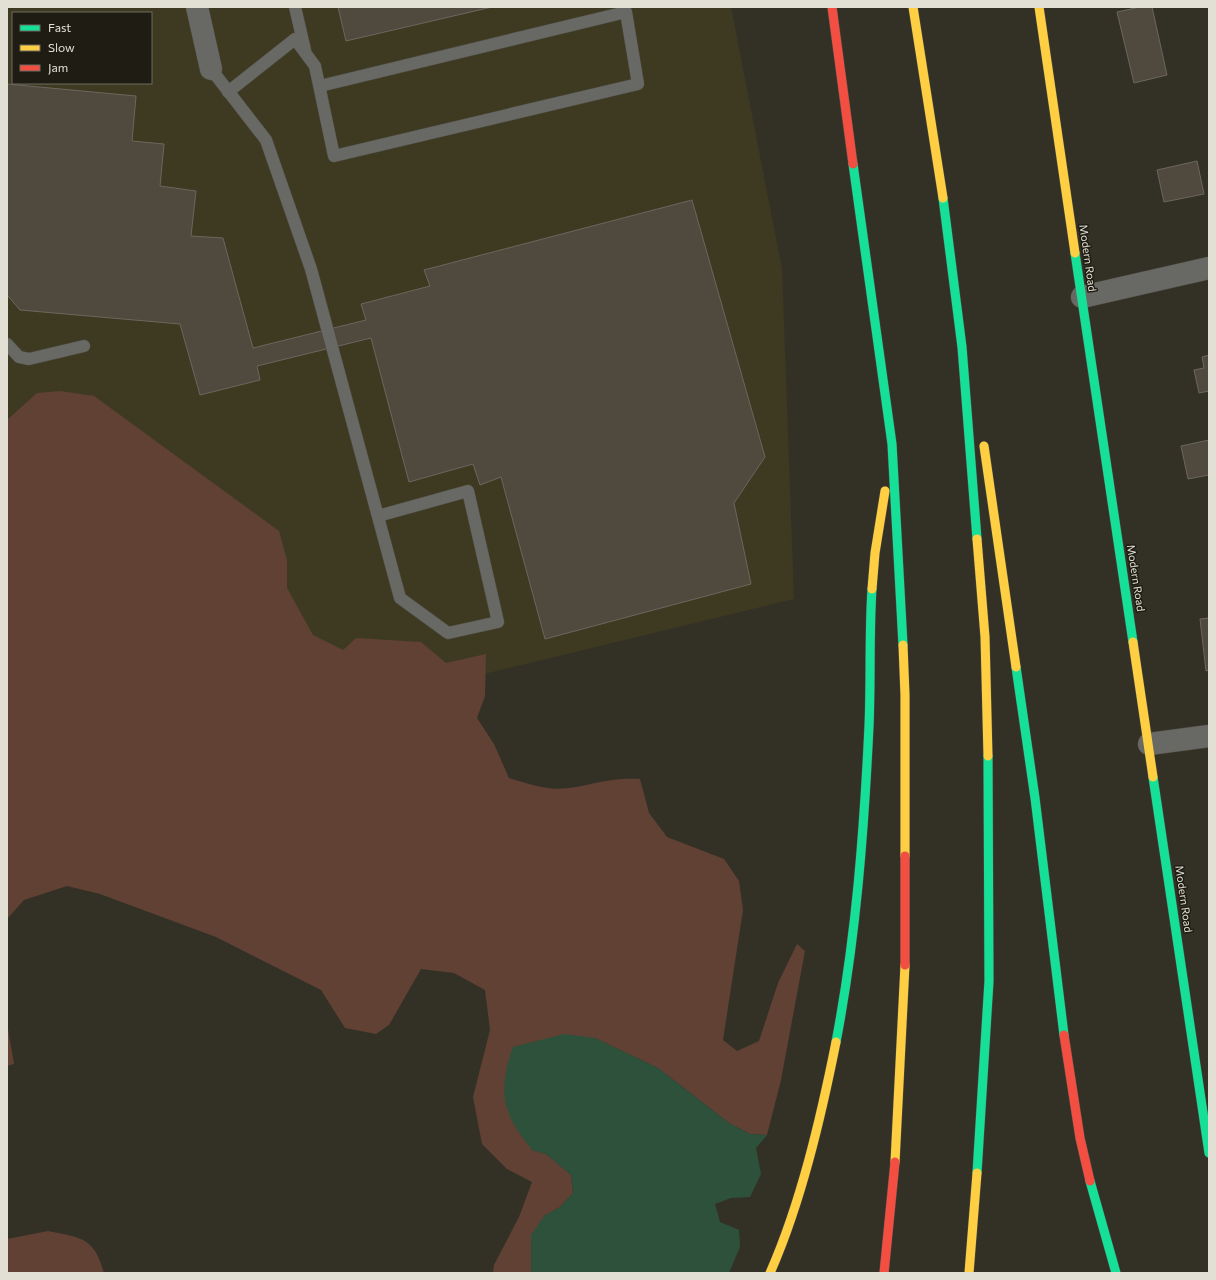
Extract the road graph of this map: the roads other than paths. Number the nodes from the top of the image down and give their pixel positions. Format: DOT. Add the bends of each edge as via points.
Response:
graph roads {
  1 [pos="197,7"];
  2 [pos="295,7"];
  3 [pos="832,7"];
  4 [pos="913,7"];
  5 [pos="1039,7"];
  6 [pos="629,10"];
  7 [pos="305,53"];
  8 [pos="211,69"];
  9 [pos="320,86"];
  10 [pos="228,92"];
  11 [pos="929,103"];
  12 [pos="1209,268"];
  13 [pos="1082,297"];
  14 [pos="7,344"];
  15 [pos="84,346"];
  16 [pos="976,393"];
  17 [pos="983,440"];
  18 [pos="892,444"];
  19 [pos="378,516"];
  20 [pos="1209,736"];
  21 [pos="1149,744"];
  22 [pos="1206,1110"];
  23 [pos="1209,1153"];
  24 [pos="770,1273"];
  25 [pos="884,1273"];
  26 [pos="969,1273"];
  27 [pos="1116,1273"];
  1 -- 8 [label="street"];
  2 -- 7 [label="lane"];
  3 -- 18 [label="main road"];
  4 -- 11 [label="main road"];
  5 -- 13 [label="main road, Modern Road"];
  6 -- 9 [label="lane"];
  6 -- 9 [label="lane" via="638,84 334,156"];
  7 -- 9 [label="lane" via="316,66"];
  7 -- 10 [label="lane" via="295,40"];
  8 -- 10 [label="lane"];
  10 -- 19 [label="lane" via="266,140 309,262"];
  11 -- 16 [label="main road"];
  11 -- 26 [label="main road" via="962,347 980,563 988,710 989,981 982,1119"];
  12 -- 13 [label="street"];
  13 -- 21 [label="main road, Modern Road"];
  14 -- 15 [label="lane" via="19,357 29,359"];
  17 -- 27 [label="main road" via="1035,798 1047,909 1075,1109 1094,1199"];
  18 -- 24 [label="main road" via="873,572 864,801 847,970 820,1122 811,1156"];
  18 -- 25 [label="main road" via="904,688 906,906 903,1028"];
  19 -- 19 [label="lane" via="400,598 448,633 498,622 468,491"];
  20 -- 21 [label="street"];
  21 -- 22 [label="main road, Modern Road"];
  22 -- 23 [label="main road, Modern Road"];
}
